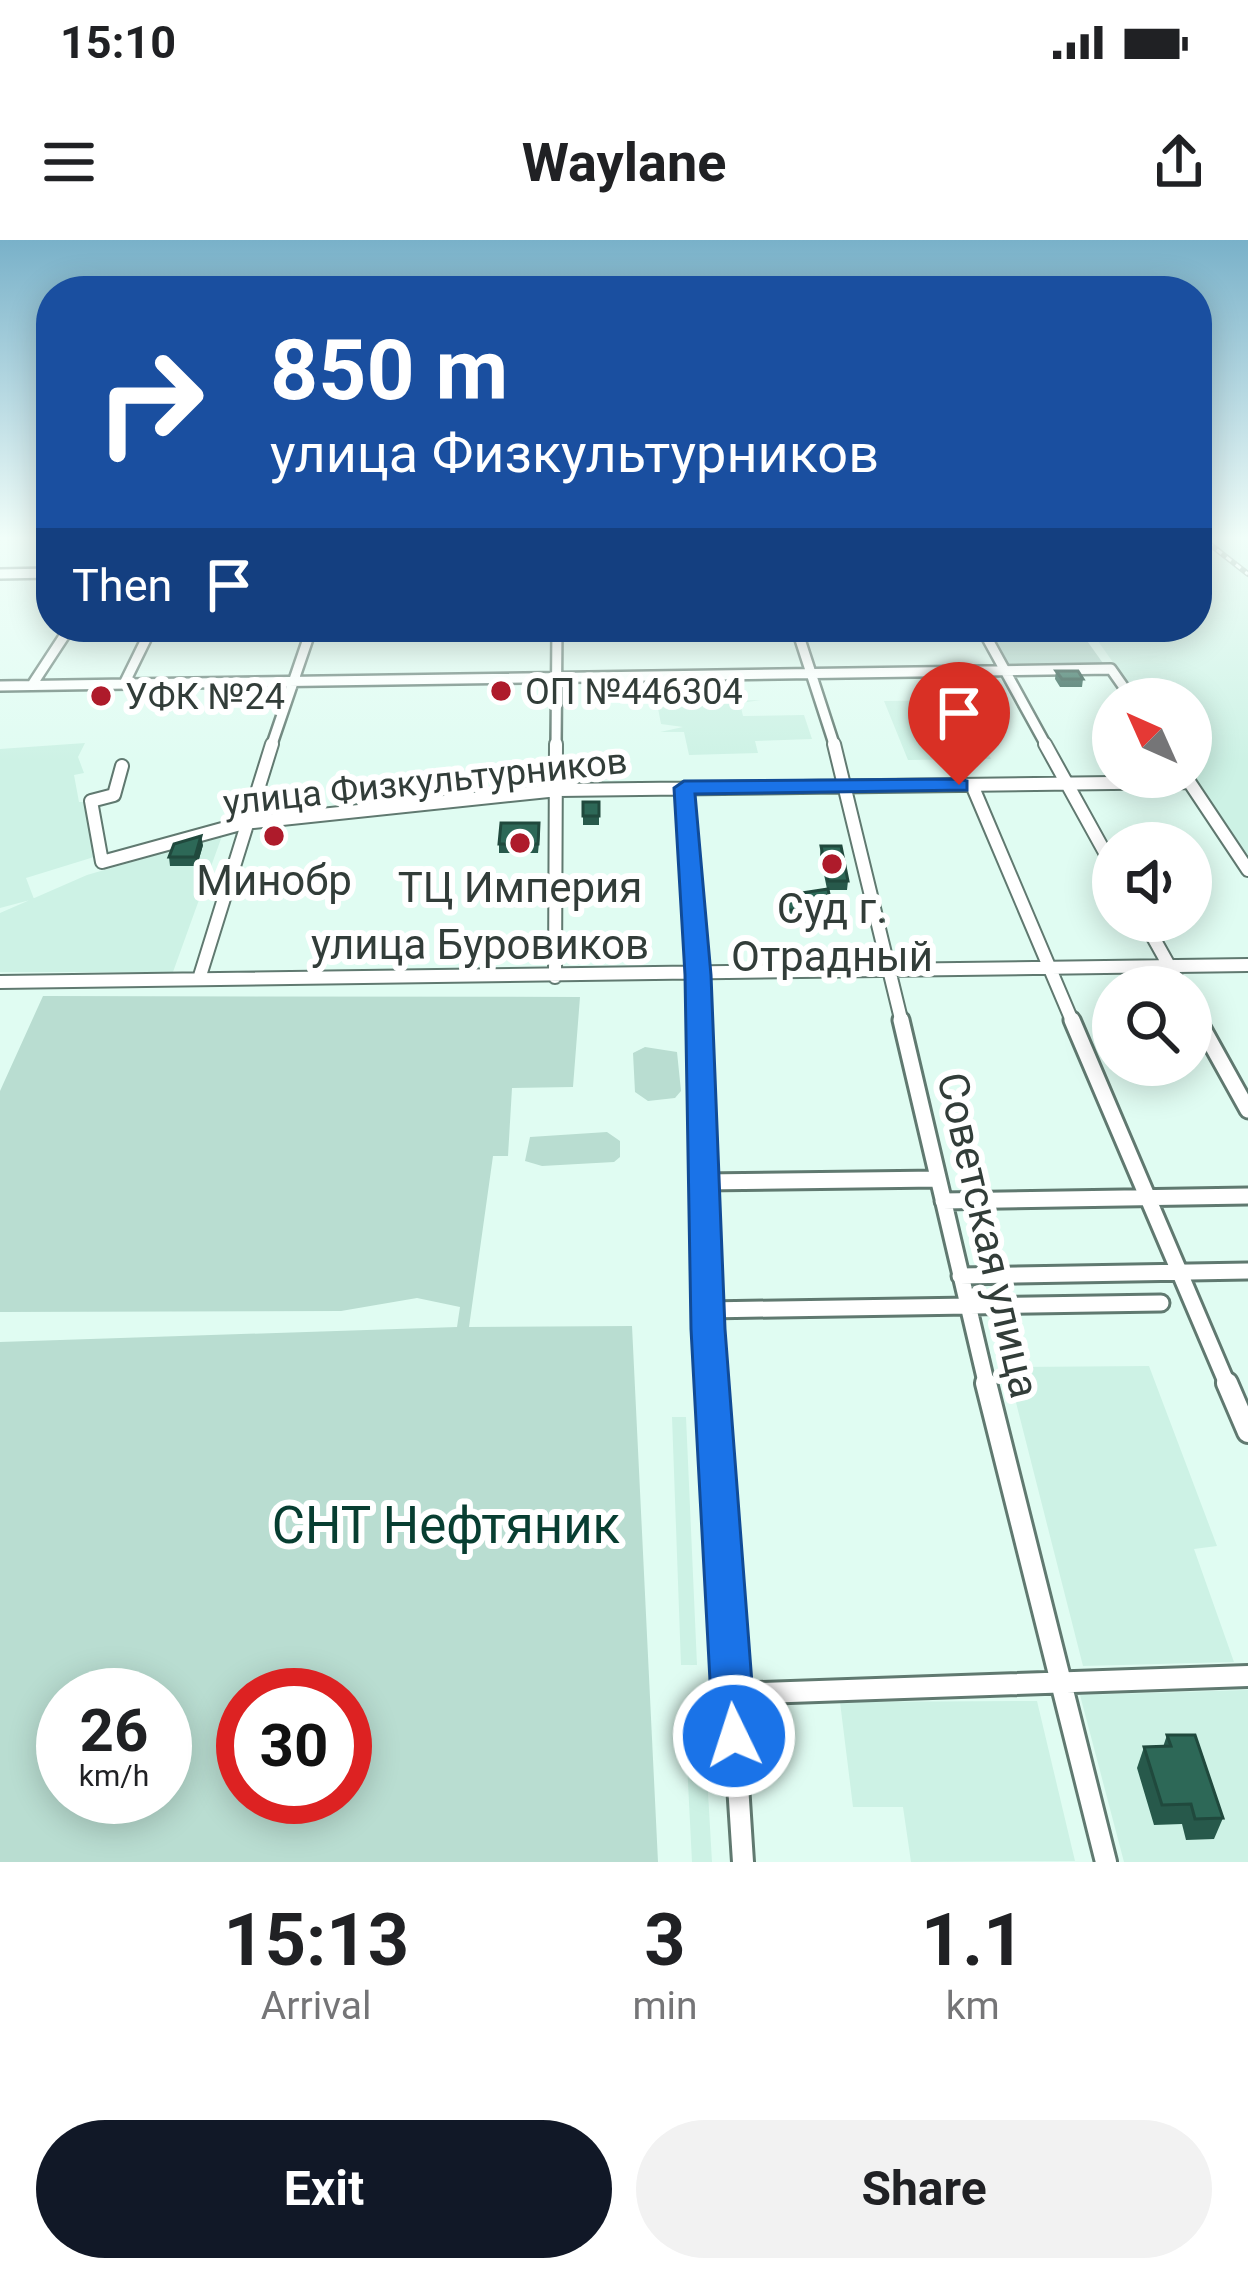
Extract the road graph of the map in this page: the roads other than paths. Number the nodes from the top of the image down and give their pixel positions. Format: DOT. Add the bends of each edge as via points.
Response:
graph roads {
  1 [pos="60,642"];
  2 [pos="145,642"];
  3 [pos="307,642"];
  4 [pos="557,642"];
  5 [pos="801,642"];
  6 [pos="990,642"];
  7 [pos="1006,671"];
  8 [pos="811,673"];
  9 [pos="556,678"];
  10 [pos="1118,678"];
  11 [pos="294,681"];
  12 [pos="124,684"];
  13 [pos="32,685"];
  14 [pos="0,686"];
  15 [pos="122,766"];
  16 [pos="1092,783"];
  17 [pos="1066,784"];
  18 [pos="972,785"];
  19 [pos="848,786"];
  20 [pos="684,788"];
  21 [pos="558,790"];
  22 [pos="1200,798"];
  23 [pos="244,824"];
  24 [pos="1092,830"];
  25 [pos="1248,870"];
  26 [pos="1156,942"];
  27 [pos="1248,965"];
  28 [pos="1169,966"];
  29 [pos="1092,968"];
  30 [pos="1048,969"];
  31 [pos="891,971"];
  32 [pos="698,975"];
  33 [pos="555,977"];
  34 [pos="199,979"];
  35 [pos="0,982"];
  36 [pos="1212,1044"];
  37 [pos="1248,1110"];
  38 [pos="938,1179"];
  39 [pos="704,1182"];
  40 [pos="1248,1196"];
  41 [pos="1150,1198"];
  42 [pos="944,1201"];
  43 [pos="1248,1271"];
  44 [pos="1184,1273"];
  45 [pos="960,1276"];
  46 [pos="1161,1303"];
  47 [pos="967,1308"];
  48 [pos="707,1310"];
  49 [pos="1248,1432"];
  50 [pos="1248,1676"];
  51 [pos="1060,1686"];
  52 [pos="731,1694"];
  53 [pos="743,1862"];
  54 [pos="1106,1862"];
  1 -- 13 [label="street"];
  2 -- 12 [label="street"];
  3 -- 11 [label="street"];
  4 -- 9 [label="street"];
  5 -- 8 [label="street, Советская улица"];
  6 -- 7 [label="street"];
  7 -- 8 [label="street"];
  7 -- 10 [label="street" via="1112,669"];
  7 -- 17 [label="street"];
  8 -- 9 [label="street"];
  8 -- 19 [label="street, Советская улица"];
  9 -- 11 [label="street"];
  9 -- 21 [label="street"];
  11 -- 12 [label="street"];
  11 -- 23 [label="street"];
  12 -- 13 [label="street"];
  13 -- 14 [label="street"];
  15 -- 23 [label="street, улица Физкультурников" via="114,795 91,801 102,862"];
  16 -- 17 [label="street, улица Физкультурников"];
  17 -- 18 [label="street, улица Физкультурников"];
  17 -- 24 [label="street"];
  18 -- 19 [label="street, улица Физкультурников"];
  18 -- 30 [label="street"];
  19 -- 20 [label="street, улица Физкультурников"];
  19 -- 31 [label="street, Советская улица"];
  20 -- 21 [label="street, улица Физкультурников"];
  20 -- 32 [label="street"];
  21 -- 23 [label="street, улица Физкультурников"];
  21 -- 33 [label="street"];
  22 -- 25 [label="street"];
  23 -- 34 [label="street"];
  26 -- 28 [label="street"];
  27 -- 28 [label="street, улица Буровиков"];
  29 -- 30 [label="street, улица Буровиков"];
  30 -- 31 [label="street, улица Буровиков"];
  30 -- 41 [label="street"];
  31 -- 32 [label="street, улица Буровиков"];
  31 -- 38 [label="street, Советская улица"];
  32 -- 33 [label="street, улица Буровиков"];
  32 -- 39 [label="street"];
  33 -- 34 [label="street, улица Буровиков"];
  34 -- 35 [label="street, улица Буровиков"];
  36 -- 37 [label="street"];
  38 -- 39 [label="street"];
  38 -- 42 [label="street, Советская улица"];
  39 -- 48 [label="street"];
  40 -- 41 [label="street"];
  41 -- 42 [label="street"];
  41 -- 44 [label="street"];
  42 -- 45 [label="street, Советская улица"];
  43 -- 44 [label="street"];
  44 -- 45 [label="street"];
  44 -- 49 [label="street"];
  45 -- 47 [label="street, Советская улица"];
  46 -- 47 [label="street"];
  47 -- 48 [label="street"];
  47 -- 51 [label="street, Советская улица"];
  48 -- 52 [label="street"];
  50 -- 51 [label="street"];
  51 -- 52 [label="street"];
  51 -- 54 [label="street, Советская улица"];
  52 -- 53 [label="street"];
}
